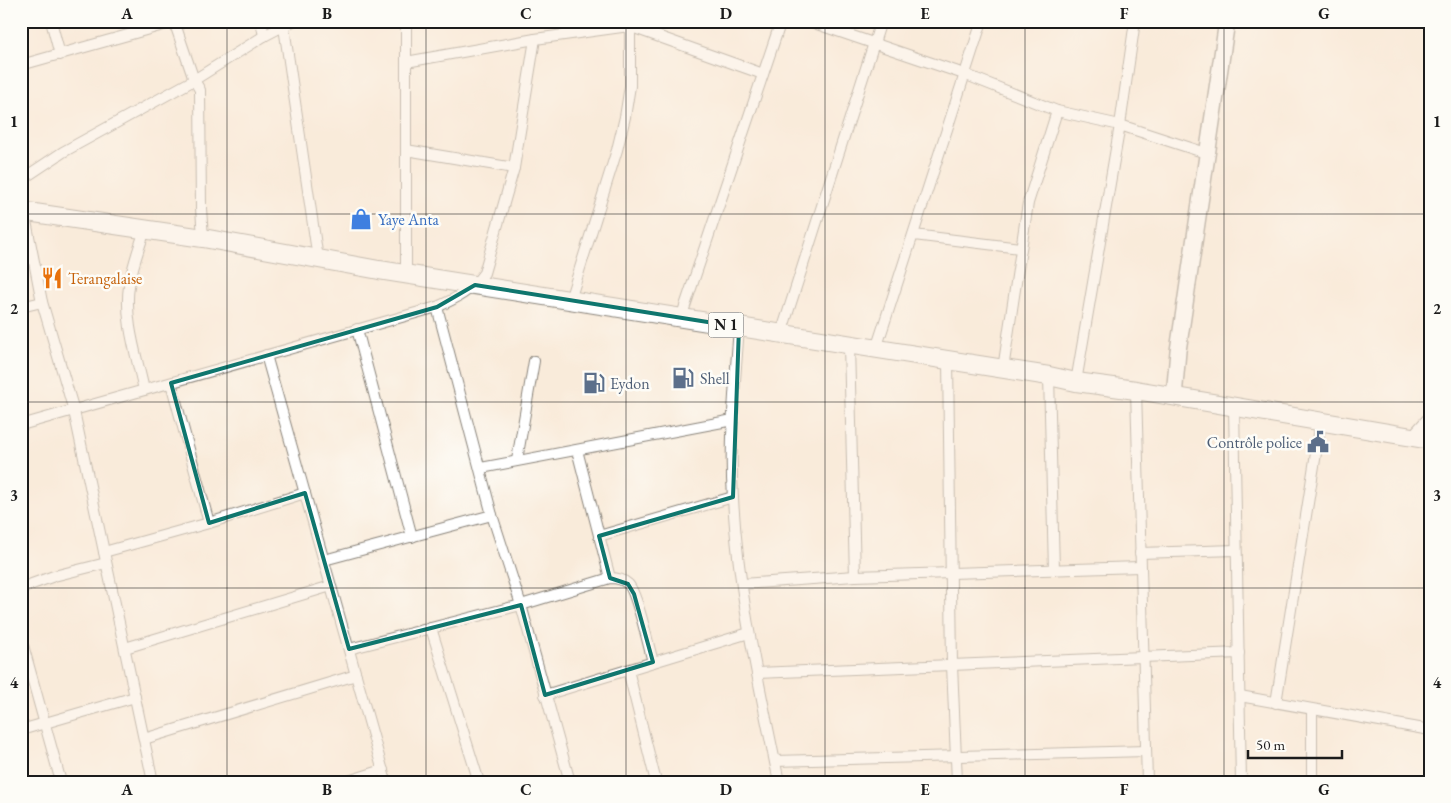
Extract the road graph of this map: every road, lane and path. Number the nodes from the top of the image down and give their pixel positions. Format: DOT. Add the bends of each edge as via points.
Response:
graph roads {
  1 [pos="51,21"];
  2 [pos="261,21"];
  3 [pos="406,21"];
  4 [pos="780,21"];
  5 [pos="808,21"];
  6 [pos="881,21"];
  7 [pos="982,21"];
  8 [pos="1135,21"];
  9 [pos="1227,21"];
  10 [pos="174,22"];
  11 [pos="289,24"];
  12 [pos="630,24"];
  13 [pos="264,36"];
  14 [pos="535,39"];
  15 [pos="874,43"];
  16 [pos="60,55"];
  17 [pos="406,62"];
  18 [pos="21,65"];
  19 [pos="763,74"];
  20 [pos="964,74"];
  21 [pos="194,80"];
  22 [pos="1057,111"];
  23 [pos="1120,125"];
  24 [pos="406,150"];
  25 [pos="1209,154"];
  26 [pos="514,168"];
  27 [pos="21,180"];
  28 [pos="22,211"];
  29 [pos="145,230"];
  30 [pos="914,235"];
  31 [pos="203,238"];
  32 [pos="1020,248"];
  33 [pos="318,259"];
  34 [pos="406,275"];
  35 [pos="475,285"];
  36 [pos="570,300"];
  37 [pos="42,302"];
  38 [pos="21,307"];
  39 [pos="437,307"];
  40 [pos="681,318"];
  41 [pos="739,327"];
  42 [pos="357,329"];
  43 [pos="782,334"];
  44 [pos="849,346"];
  45 [pos="876,349"];
  46 [pos="266,355"];
  47 [pos="948,360"];
  48 [pos="534,361"];
  49 [pos="1003,369"];
  50 [pos="1049,376"];
  51 [pos="1076,382"];
  52 [pos="171,383"];
  53 [pos="144,390"];
  54 [pos="1136,390"];
  55 [pos="1174,397"];
  56 [pos="1234,407"];
  57 [pos="74,411"];
  58 [pos="1430,416"];
  59 [pos="733,420"];
  60 [pos="1321,422"];
  61 [pos="21,425"];
  62 [pos="1411,437"];
  63 [pos="1430,440"];
  64 [pos="577,450"];
  65 [pos="517,460"];
  66 [pos="481,468"];
  67 [pos="305,493"];
  68 [pos="732,497"];
  69 [pos="492,515"];
  70 [pos="209,523"];
  71 [pos="412,536"];
  72 [pos="599,536"];
  73 [pos="1236,550"];
  74 [pos="104,552"];
  75 [pos="1140,552"];
  76 [pos="324,560"];
  77 [pos="106,563"];
  78 [pos="1140,567"];
  79 [pos="1054,570"];
  80 [pos="951,574"];
  81 [pos="855,576"];
  82 [pos="610,578"];
  83 [pos="742,584"];
  84 [pos="331,586"];
  85 [pos="21,588"];
  86 [pos="520,605"];
  87 [pos="431,628"];
  88 [pos="749,633"];
  89 [pos="21,638"];
  90 [pos="124,648"];
  91 [pos="349,649"];
  92 [pos="1239,653"];
  93 [pos="1143,657"];
  94 [pos="653,662"];
  95 [pos="952,665"];
  96 [pos="628,670"];
  97 [pos="757,673"];
  98 [pos="356,675"];
  99 [pos="546,695"];
  100 [pos="1240,696"];
  101 [pos="135,697"];
  102 [pos="1276,703"];
  103 [pos="1312,710"];
  104 [pos="44,723"];
  105 [pos="21,730"];
  106 [pos="1430,730"];
  107 [pos="144,739"];
  108 [pos="1146,751"];
  109 [pos="956,756"];
  110 [pos="775,761"];
  111 [pos="383,770"];
  112 [pos="566,781"];
  113 [pos="61,782"];
  114 [pos="153,782"];
  115 [pos="345,782"];
  116 [pos="386,782"];
  117 [pos="479,782"];
  118 [pos="656,782"];
  119 [pos="779,782"];
  120 [pos="957,782"];
  121 [pos="1147,782"];
  122 [pos="1241,782"];
  123 [pos="1312,782"];
  1 -- 16 [label="street"];
  2 -- 13 [label="street"];
  3 -- 17 [label="street"];
  4 -- 19 [label="street"];
  5 -- 15 [label="street"];
  6 -- 15 [label="street"];
  7 -- 20 [label="street"];
  8 -- 23 [label="street"];
  9 -- 25 [label="main road"];
  10 -- 16 [label="street"];
  10 -- 21 [label="street"];
  11 -- 13 [label="street"];
  11 -- 33 [label="street"];
  12 -- 14 [label="street"];
  12 -- 19 [label="street"];
  12 -- 36 [label="street" via="630,86 625,117"];
  13 -- 21 [label="street"];
  14 -- 17 [label="street"];
  14 -- 26 [label="street"];
  15 -- 20 [label="street"];
  15 -- 43 [label="street"];
  16 -- 18 [label="street"];
  17 -- 24 [label="street"];
  19 -- 40 [label="street"];
  20 -- 22 [label="street"];
  20 -- 30 [label="street"];
  21 -- 27 [label="street" via="63,152"];
  21 -- 31 [label="street" via="200,90"];
  22 -- 23 [label="street"];
  22 -- 32 [label="street" via="1028,203"];
  23 -- 25 [label="street"];
  23 -- 51 [label="street"];
  24 -- 26 [label="street"];
  24 -- 34 [label="street"];
  25 -- 55 [label="main road" via="1178,351"];
  26 -- 35 [label="street" via="484,273"];
  28 -- 29 [label="highway, N 1"];
  28 -- 37 [label="street"];
  29 -- 31 [label="highway, N 1"];
  29 -- 53 [label="street" via="128,302"];
  30 -- 32 [label="street"];
  30 -- 45 [label="street"];
  31 -- 33 [label="highway, N 1"];
  32 -- 49 [label="street"];
  33 -- 34 [label="highway, N 1"];
  34 -- 35 [label="highway, N 1"];
  35 -- 36 [label="highway, N 1"];
  35 -- 39 [label="street" via="456,299"];
  36 -- 40 [label="highway, N 1"];
  37 -- 38 [label="street"];
  37 -- 57 [label="street"];
  39 -- 42 [label="street"];
  39 -- 66 [label="street"];
  40 -- 41 [label="highway, N 1"];
  41 -- 43 [label="highway, N 1"];
  41 -- 59 [label="street"];
  42 -- 46 [label="street"];
  42 -- 71 [label="street"];
  43 -- 44 [label="highway, N 1"];
  44 -- 45 [label="highway, N 1"];
  44 -- 81 [label="street"];
  45 -- 47 [label="highway, N 1"];
  46 -- 52 [label="street"];
  46 -- 67 [label="street"];
  47 -- 49 [label="highway, N 1"];
  47 -- 80 [label="street"];
  48 -- 65 [label="street"];
  49 -- 50 [label="highway, N 1"];
  50 -- 51 [label="highway, N 1"];
  50 -- 79 [label="street"];
  51 -- 54 [label="highway, N 1"];
  52 -- 53 [label="street"];
  52 -- 70 [label="street"];
  53 -- 57 [label="street"];
  54 -- 55 [label="highway, N 1"];
  54 -- 75 [label="street"];
  55 -- 56 [label="highway, N 1"];
  56 -- 60 [label="highway, N 1"];
  56 -- 73 [label="street"];
  57 -- 61 [label="street"];
  57 -- 74 [label="street"];
  58 -- 62 [label="street"];
  59 -- 64 [label="street"];
  59 -- 68 [label="street"];
  60 -- 62 [label="highway, N 1"];
  60 -- 102 [label="street"];
  62 -- 63 [label="highway, N 1"];
  64 -- 65 [label="street"];
  64 -- 72 [label="street"];
  65 -- 66 [label="street"];
  66 -- 69 [label="street"];
  67 -- 70 [label="street"];
  67 -- 76 [label="street"];
  68 -- 72 [label="street"];
  68 -- 83 [label="street"];
  69 -- 71 [label="street"];
  69 -- 86 [label="street"];
  70 -- 74 [label="street"];
  71 -- 76 [label="street"];
  72 -- 82 [label="street"];
  73 -- 75 [label="street"];
  73 -- 92 [label="street"];
  74 -- 77 [label="street"];
  75 -- 78 [label="street"];
  76 -- 84 [label="street"];
  77 -- 85 [label="street"];
  77 -- 90 [label="street"];
  78 -- 79 [label="street"];
  78 -- 93 [label="street"];
  79 -- 80 [label="street"];
  80 -- 81 [label="street"];
  80 -- 95 [label="street"];
  81 -- 83 [label="street"];
  82 -- 86 [label="street"];
  82 -- 94 [label="street" via="628,584 634,594"];
  83 -- 88 [label="street"];
  84 -- 90 [label="street"];
  84 -- 91 [label="street"];
  86 -- 87 [label="street"];
  86 -- 99 [label="street"];
  87 -- 91 [label="street"];
  87 -- 117 [label="street"];
  88 -- 94 [label="street"];
  88 -- 97 [label="street"];
  89 -- 104 [label="street"];
  90 -- 101 [label="street"];
  91 -- 98 [label="street"];
  92 -- 93 [label="street"];
  92 -- 100 [label="street"];
  93 -- 95 [label="street"];
  93 -- 108 [label="street"];
  94 -- 96 [label="street"];
  95 -- 97 [label="street"];
  95 -- 109 [label="street"];
  96 -- 99 [label="street"];
  96 -- 118 [label="street"];
  97 -- 110 [label="street"];
  98 -- 107 [label="street"];
  98 -- 111 [label="street"];
  99 -- 112 [label="street"];
  100 -- 102 [label="street"];
  100 -- 122 [label="street"];
  101 -- 104 [label="street"];
  101 -- 107 [label="street"];
  102 -- 103 [label="street"];
  103 -- 106 [label="street"];
  103 -- 123 [label="street"];
  104 -- 105 [label="street"];
  104 -- 113 [label="street"];
  107 -- 114 [label="street"];
  108 -- 109 [label="street"];
  108 -- 121 [label="street"];
  109 -- 110 [label="street"];
  109 -- 120 [label="street"];
  110 -- 119 [label="street"];
  111 -- 115 [label="street"];
  111 -- 116 [label="street"];
}
